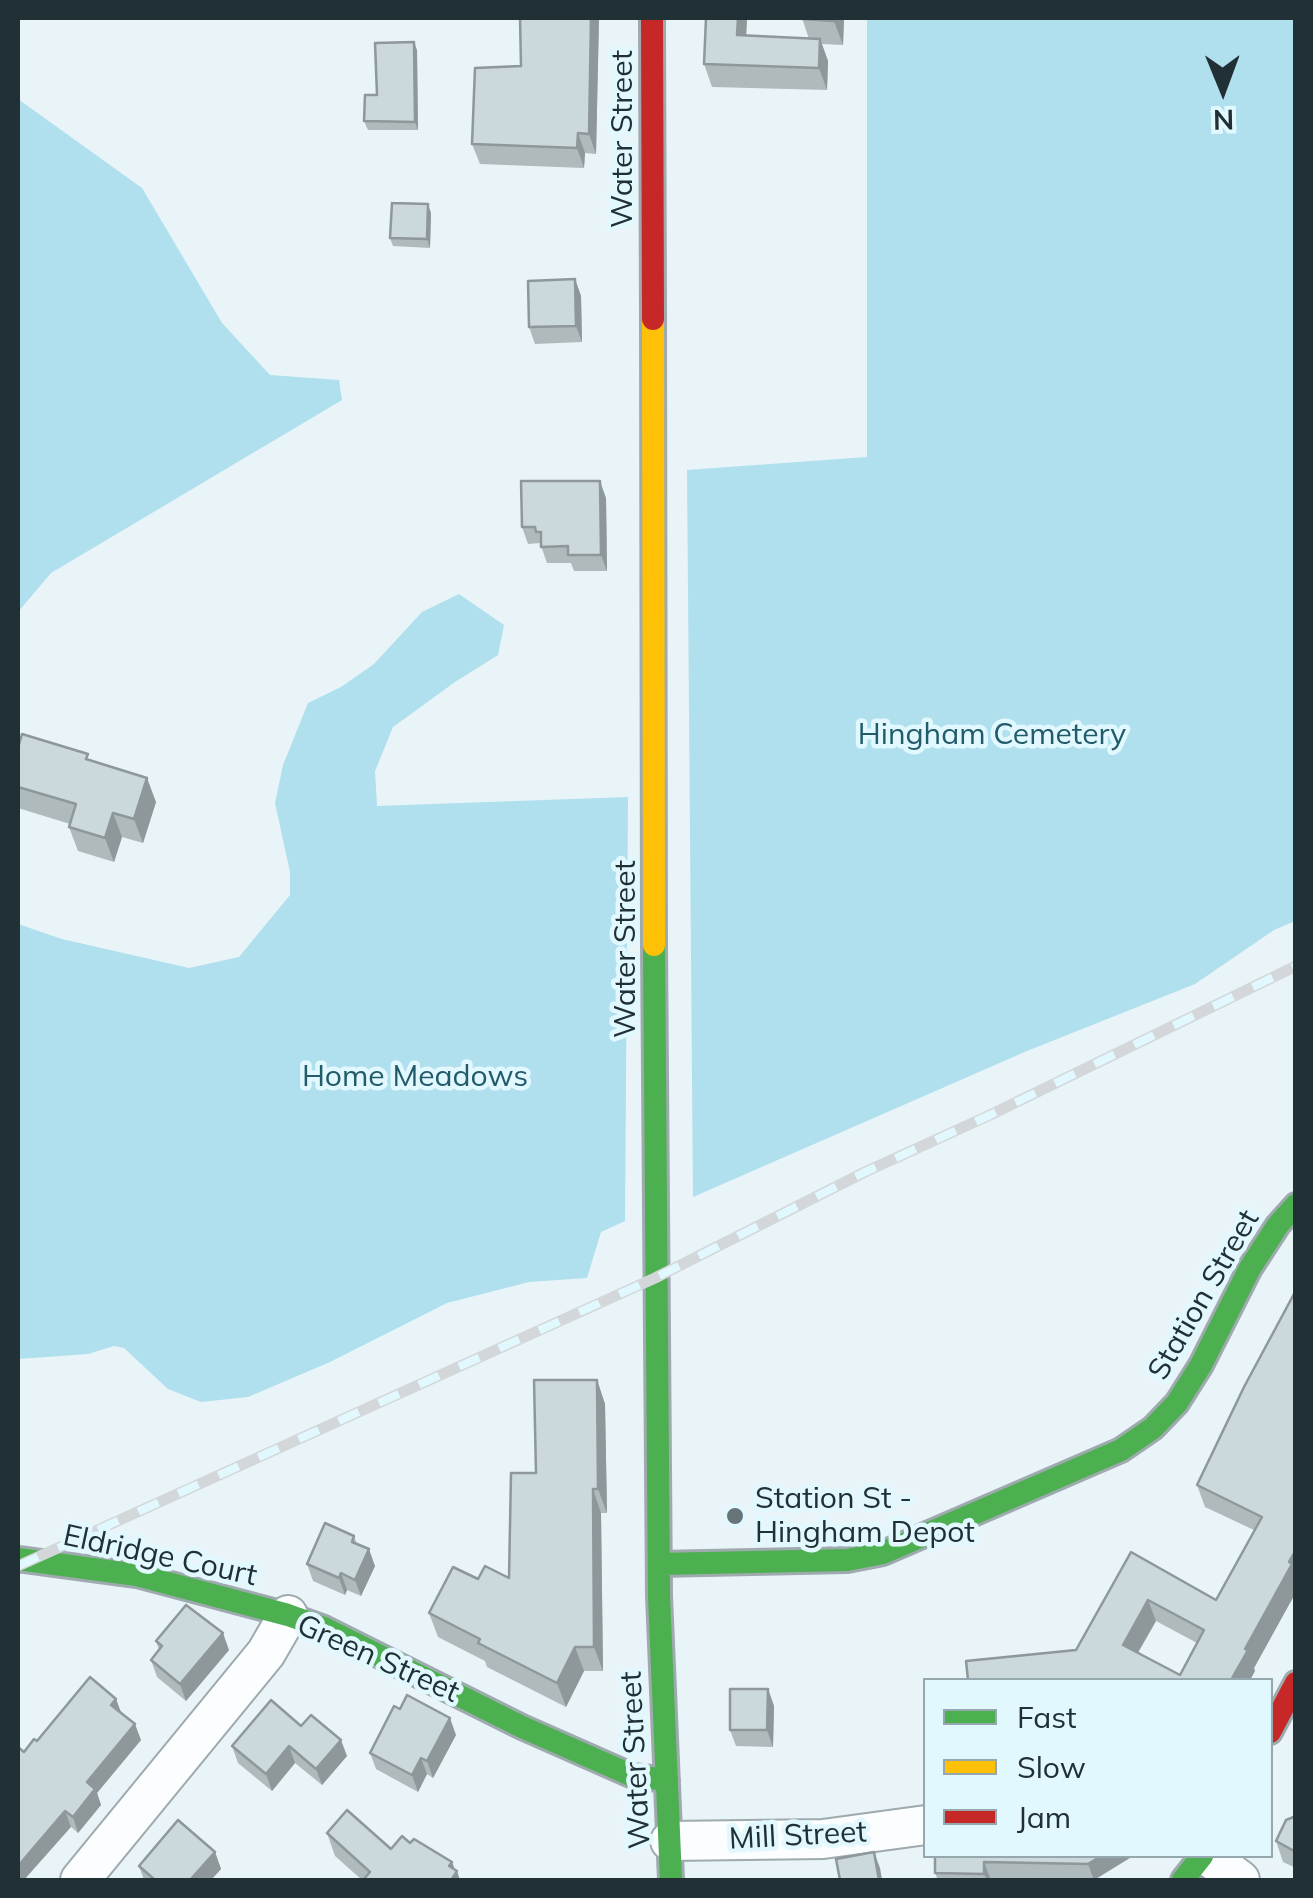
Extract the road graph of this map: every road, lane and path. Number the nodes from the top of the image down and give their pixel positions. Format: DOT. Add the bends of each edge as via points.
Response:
graph roads {
  1 [pos="652,18"];
  2 [pos="1296,1205"];
  3 [pos="18,1559"];
  4 [pos="659,1564"];
  5 [pos="288,1615"];
  6 [pos="1296,1683"];
  7 [pos="1273,1726"];
  8 [pos="667,1780"];
  9 [pos="923,1825"];
  10 [pos="670,1841"];
  11 [pos="1203,1858"];
  12 [pos="1208,1858"];
  13 [pos="80,1880"];
  14 [pos="671,1880"];
  15 [pos="1183,1880"];
  16 [pos="1240,1880"];
  1 -- 4 [label="main road, Water Street"];
  2 -- 4 [label="main road, Station Street" via="1250,1268 1177,1403 1121,1450 883,1553 847,1560"];
  3 -- 5 [label="main road, Eldridge Court" via="137,1575"];
  4 -- 8 [label="main road, Water Street"];
  5 -- 8 [label="main road, Green Street" via="633,1776"];
  5 -- 13 [label="street, Green Street" via="266,1654"];
  6 -- 7 [label="main road"];
  8 -- 10 [label="main road, Water Street"];
  9 -- 10 [label="street, Mill Street" via="823,1839"];
  10 -- 14 [label="main road, Water Street"];
  11 -- 15 [label="main road"];
  12 -- 16 [label="street"];
}
